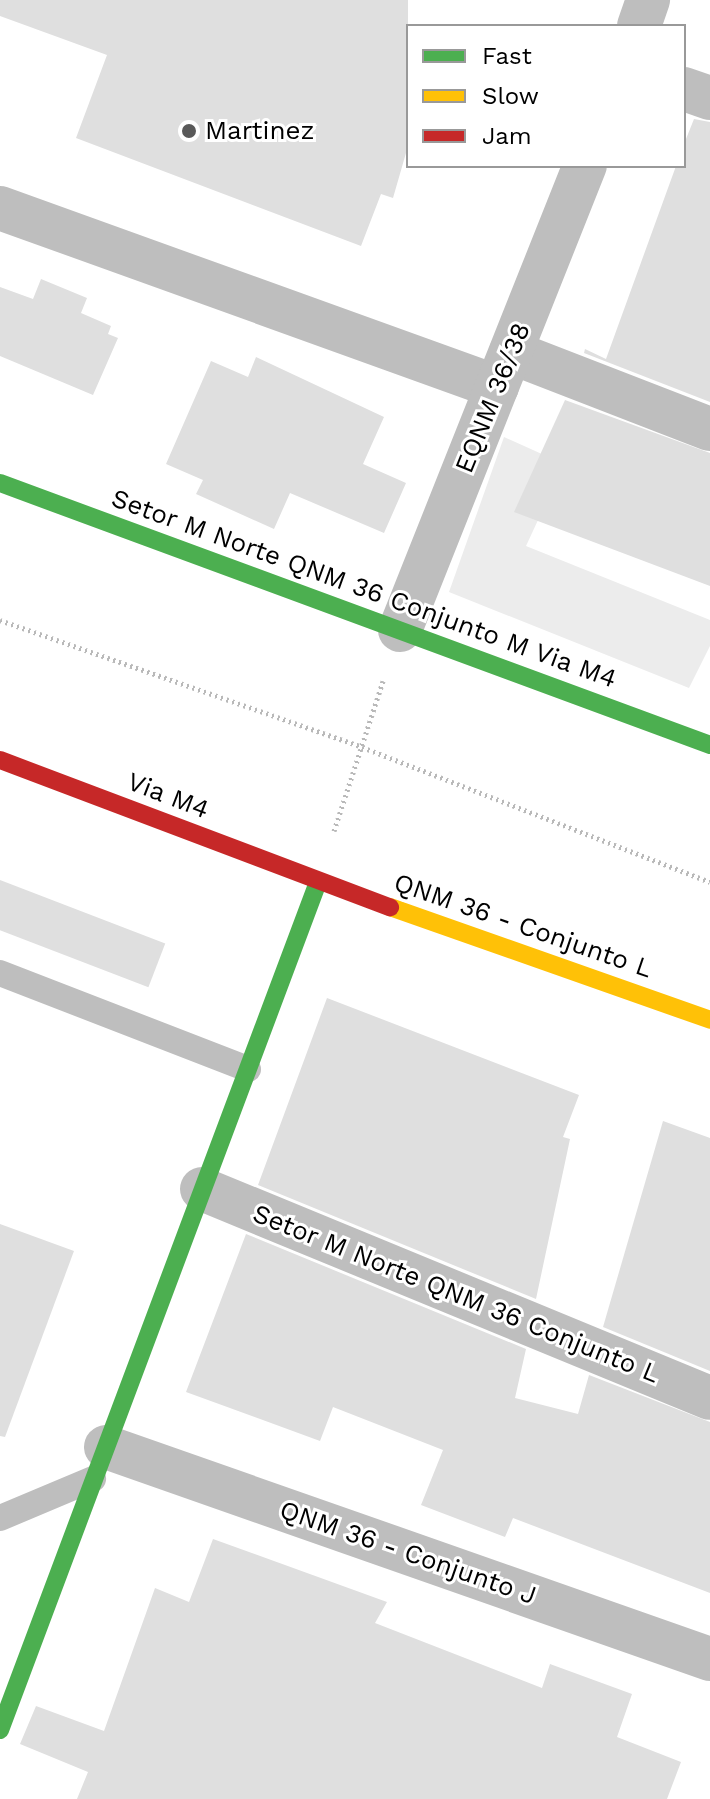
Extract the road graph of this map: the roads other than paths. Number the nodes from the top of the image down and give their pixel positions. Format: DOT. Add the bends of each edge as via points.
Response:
graph roads {
  1 [pos="648,0"];
  2 [pos="640,24"];
  3 [pos="686,90"];
  4 [pos="710,98"];
  5 [pos="584,168"];
  6 [pos="0,208"];
  7 [pos="504,370"];
  8 [pos="710,429"];
  9 [pos="0,483"];
  10 [pos="400,630"];
  11 [pos="710,745"];
  12 [pos="0,760"];
  13 [pos="318,882"];
  14 [pos="0,973"];
  15 [pos="710,1020"];
  16 [pos="248,1069"];
  17 [pos="202,1189"];
  18 [pos="710,1398"];
  19 [pos="100,1463"];
  20 [pos="0,1518"];
  21 [pos="710,1659"];
  22 [pos="0,1730"];
  1 -- 2 [label="street"];
  3 -- 4 [label="street"];
  5 -- 7 [label="street, EQNM 36/38"];
  6 -- 7 [label="street"];
  7 -- 8 [label="street"];
  7 -- 10 [label="street, EQNM 36/38"];
  9 -- 10 [label="main road, Setor M Norte QNM 36 Conjunto M Via M4"];
  10 -- 11 [label="main road, Setor M Norte QNM 36 Conjunto M Via M4"];
  12 -- 13 [label="main road, Via M4"];
  13 -- 15 [label="main road, QNM 36 - Conjunto L"];
  13 -- 16 [label="main road"];
  14 -- 16 [label="lane"];
  16 -- 17 [label="main road"];
  17 -- 18 [label="street, Setor M Norte QNM 36 Conjunto L"];
  17 -- 19 [label="main road"];
  19 -- 20 [label="lane"];
  19 -- 21 [label="street, QNM 36 - Conjunto J"];
  19 -- 22 [label="main road"];
}
